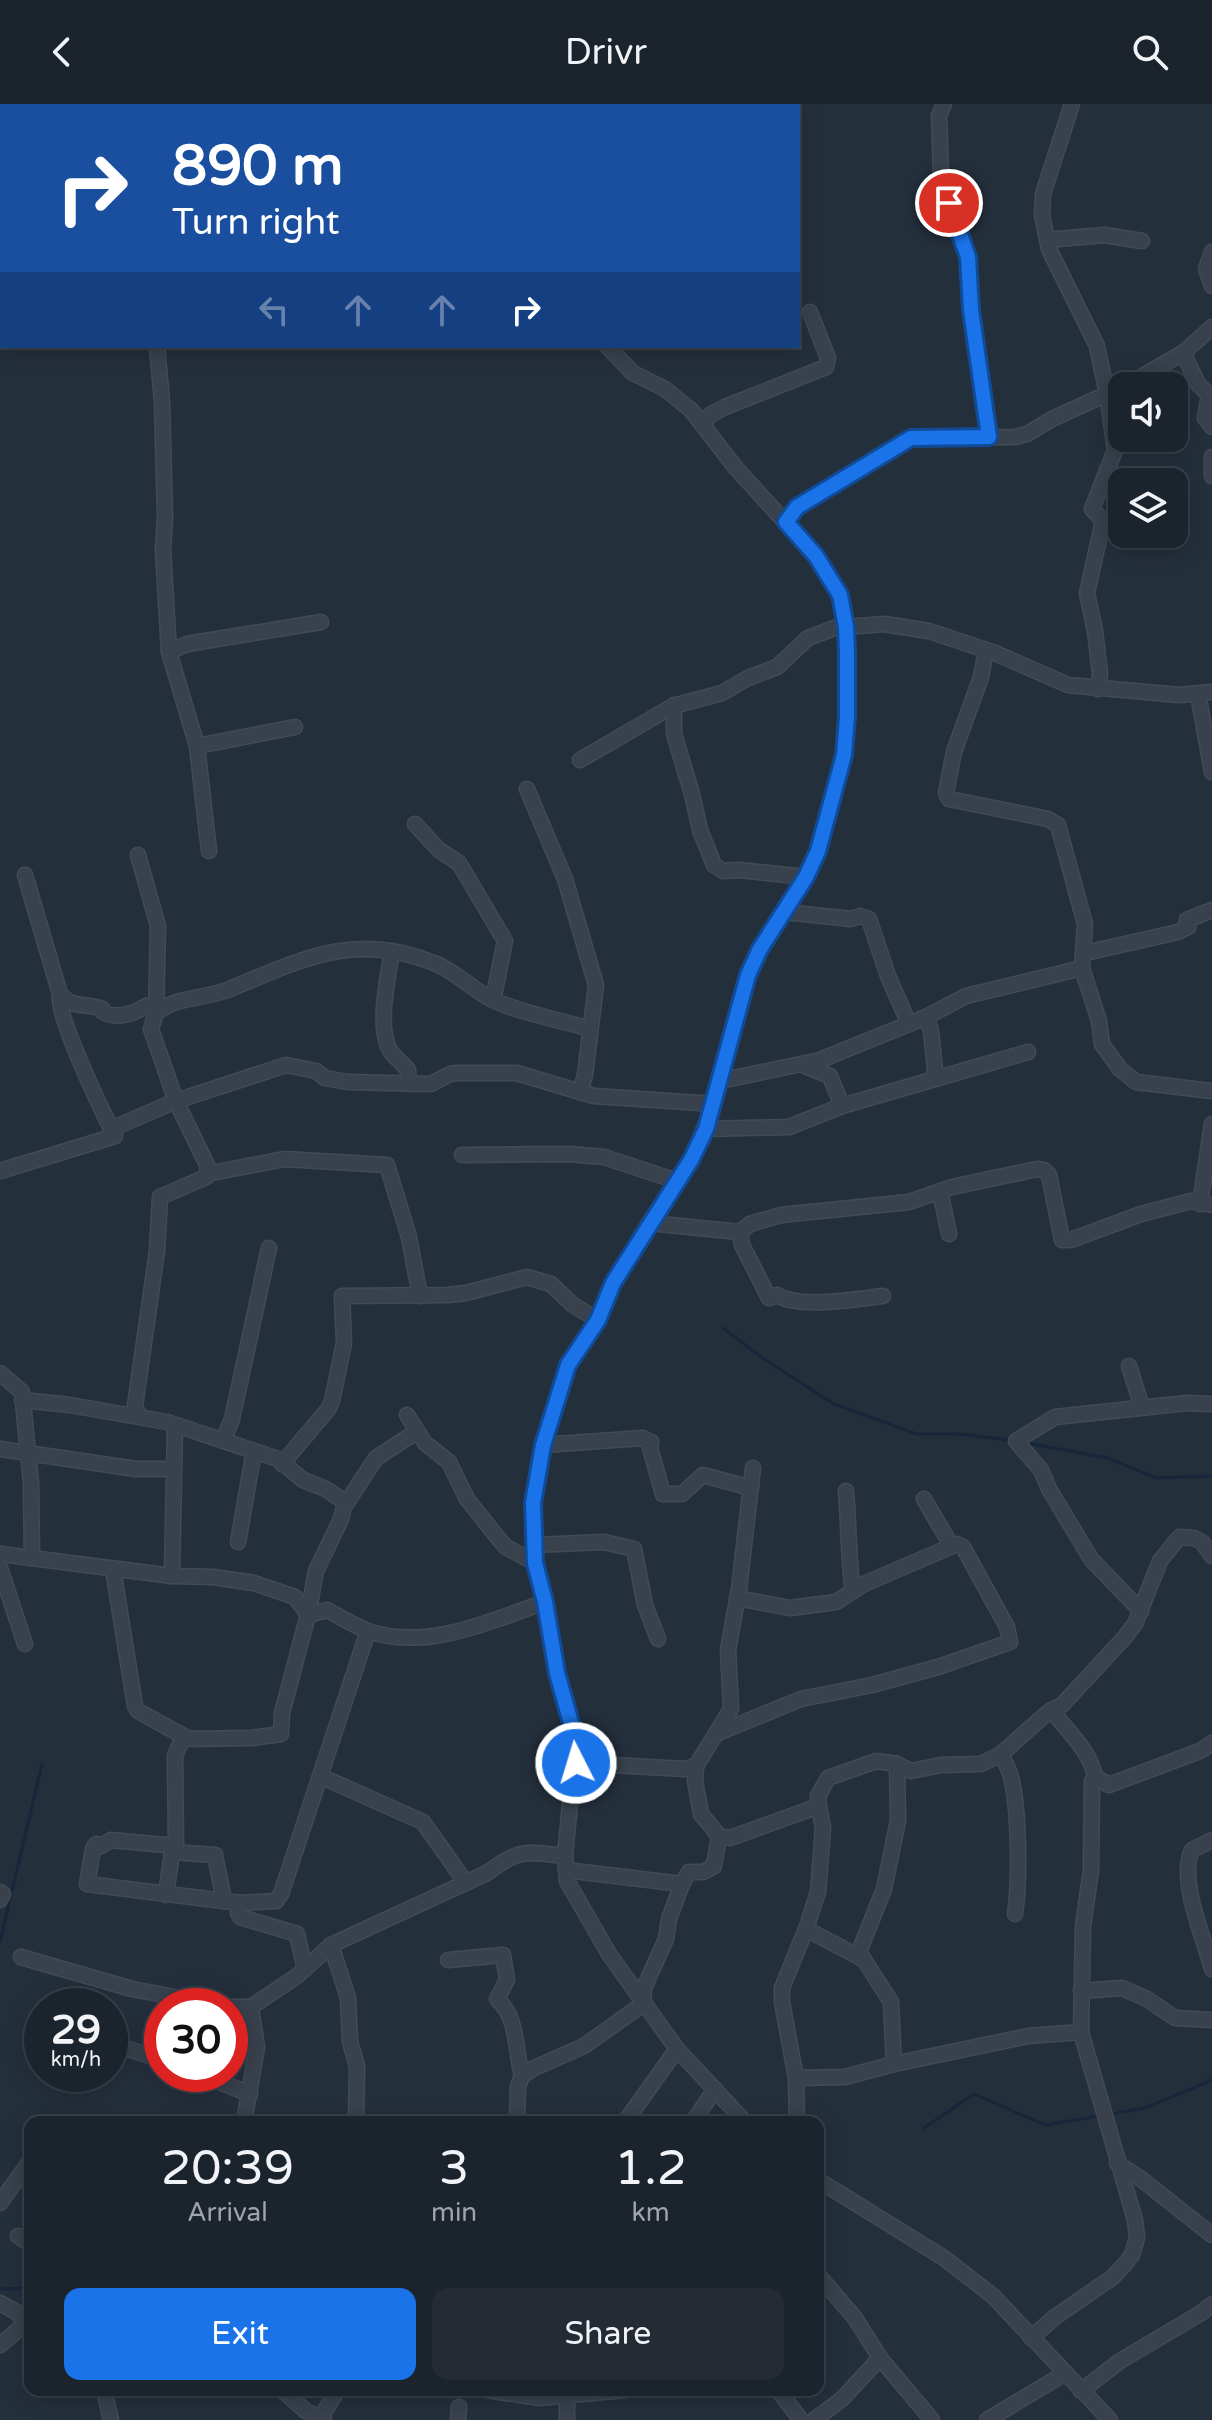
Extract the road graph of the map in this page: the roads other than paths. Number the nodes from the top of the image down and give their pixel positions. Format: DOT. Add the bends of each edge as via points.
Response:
graph roads {
  1 [pos="944,104"];
  2 [pos="1072,104"];
  3 [pos="1047,240"];
  4 [pos="1142,241"];
  5 [pos="1212,252"];
  6 [pos="1212,286"];
  7 [pos="810,312"];
  8 [pos="1212,327"];
  9 [pos="157,348"];
  10 [pos="609,348"];
  11 [pos="1183,353"];
  12 [pos="1149,372"];
  13 [pos="1107,394"];
  14 [pos="703,424"];
  15 [pos="1212,427"];
  16 [pos="989,437"];
  17 [pos="1212,457"];
  18 [pos="1212,476"];
  19 [pos="786,522"];
  20 [pos="321,622"];
  21 [pos="846,625"];
  22 [pos="986,650"];
  23 [pos="169,652"];
  24 [pos="1098,689"];
  25 [pos="1205,693"];
  26 [pos="674,705"];
  27 [pos="295,727"];
  28 [pos="197,746"];
  29 [pos="580,760"];
  30 [pos="1212,772"];
  31 [pos="527,789"];
  32 [pos="415,824"];
  33 [pos="209,851"];
  34 [pos="138,855"];
  35 [pos="25,875"];
  36 [pos="806,877"];
  37 [pos="1212,910"];
  38 [pos="785,912"];
  39 [pos="392,951"];
  40 [pos="1083,960"];
  41 [pos="60,994"];
  42 [pos="493,1000"];
  43 [pos="156,1013"];
  44 [pos="926,1017"];
  45 [pos="909,1024"];
  46 [pos="590,1029"];
  47 [pos="1028,1052"];
  48 [pos="803,1065"];
  49 [pos="936,1079"];
  50 [pos="720,1081"];
  51 [pos="409,1084"];
  52 [pos="1212,1091"];
  53 [pos="580,1092"];
  54 [pos="176,1101"];
  55 [pos="714,1104"];
  56 [pos="842,1106"];
  57 [pos="1212,1124"];
  58 [pos="111,1129"];
  59 [pos="706,1129"];
  60 [pos="462,1155"];
  61 [pos="0,1171"];
  62 [pos="207,1174"];
  63 [pos="677,1181"];
  64 [pos="940,1191"];
  65 [pos="1206,1205"];
  66 [pos="649,1223"];
  67 [pos="740,1232"];
  68 [pos="949,1234"];
  69 [pos="269,1248"];
  70 [pos="420,1296"];
  71 [pos="883,1296"];
  72 [pos="598,1320"];
  73 [pos="1129,1366"];
  74 [pos="0,1373"];
  75 [pos="22,1400"];
  76 [pos="1212,1404"];
  77 [pos="1142,1407"];
  78 [pos="407,1415"];
  79 [pos="139,1416"];
  80 [pos="175,1426"];
  81 [pos="416,1432"];
  82 [pos="223,1441"];
  83 [pos="543,1445"];
  84 [pos="0,1449"];
  85 [pos="254,1451"];
  86 [pos="28,1452"];
  87 [pos="282,1464"];
  88 [pos="753,1468"];
  89 [pos="174,1469"];
  90 [pos="751,1488"];
  91 [pos="846,1491"];
  92 [pos="924,1499"];
  93 [pos="346,1503"];
  94 [pos="238,1542"];
  95 [pos="533,1545"];
  96 [pos="951,1545"];
  97 [pos="1212,1556"];
  98 [pos="32,1558"];
  99 [pos="1,1560"];
  100 [pos="535,1563"];
  101 [pos="113,1569"];
  102 [pos="172,1576"];
  103 [pos="853,1591"];
  104 [pos="737,1598"];
  105 [pos="545,1602"];
  106 [pos="1141,1611"];
  107 [pos="308,1615"];
  108 [pos="368,1631"];
  109 [pos="658,1639"];
  110 [pos="25,1644"];
  111 [pos="1051,1710"];
  112 [pos="718,1733"];
  113 [pos="187,1738"];
  114 [pos="1212,1743"];
  115 [pos="1001,1754"];
  116 [pos="576,1763"];
  117 [pos="897,1764"];
  118 [pos="696,1766"];
  119 [pos="320,1776"];
  120 [pos="1095,1777"];
  121 [pos="819,1806"];
  122 [pos="719,1836"];
  123 [pos="1212,1840"];
  124 [pos="174,1849"];
  125 [pos="566,1863"];
  126 [pos="466,1883"];
  127 [pos="682,1884"];
  128 [pos="0,1892"];
  129 [pos="166,1895"];
  130 [pos="0,1900"];
  131 [pos="224,1901"];
  132 [pos="240,1903"];
  133 [pos="1015,1914"];
  134 [pos="806,1929"];
  135 [pos="331,1945"];
  136 [pos="21,1957"];
  137 [pos="861,1958"];
  138 [pos="448,1960"];
  139 [pos="305,1969"];
  140 [pos="1212,1969"];
  141 [pos="1081,1991"];
  142 [pos="144,1992"];
  143 [pos="643,2004"];
  144 [pos="251,2007"];
  145 [pos="1212,2020"];
  146 [pos="1081,2032"];
  147 [pos="677,2049"];
  148 [pos="894,2064"];
  149 [pos="522,2076"];
  150 [pos="796,2078"];
  151 [pos="715,2089"];
  152 [pos="229,2092"];
  153 [pos="245,2092"];
  154 [pos="250,2094"];
  155 [pos="241,2116"];
  156 [pos="245,2116"];
  157 [pos="356,2116"];
  158 [pos="517,2116"];
  159 [pos="629,2116"];
  160 [pos="697,2116"];
  161 [pos="740,2116"];
  162 [pos="797,2116"];
  163 [pos="1117,2163"];
  164 [pos="24,2169"];
  165 [pos="824,2184"];
  166 [pos="0,2203"];
  167 [pos="1212,2235"];
  168 [pos="824,2282"];
  169 [pos="0,2303"];
  170 [pos="1212,2304"];
  171 [pos="24,2322"];
  172 [pos="24,2325"];
  173 [pos="1031,2338"];
  174 [pos="0,2345"];
  175 [pos="880,2358"];
  176 [pos="1064,2374"];
  177 [pos="1081,2391"];
  178 [pos="105,2396"];
  179 [pos="289,2396"];
  180 [pos="335,2396"];
  181 [pos="534,2396"];
  182 [pos="575,2396"];
  183 [pos="783,2396"];
  184 [pos="567,2397"];
  185 [pos="111,2420"];
  186 [pos="321,2420"];
  187 [pos="567,2420"];
  188 [pos="801,2420"];
  189 [pos="814,2420"];
  190 [pos="932,2420"];
  191 [pos="987,2420"];
  192 [pos="1110,2420"];
  1 -- 16 [label="street" via="939,116 941,172 968,257"];
  2 -- 3 [label="street" via="1043,194"];
  3 -- 4 [label="street" via="1104,235"];
  3 -- 13 [label="street" via="1097,346"];
  5 -- 6 [label="street" via="1206,269"];
  7 -- 14 [label="street" via="828,358 826,367 725,407"];
  8 -- 11 [label="street"];
  9 -- 23 [label="street"];
  10 -- 14 [label="street" via="633,373 665,389"];
  11 -- 12 [label="street"];
  11 -- 15 [label="street" via="1209,395 1205,418"];
  13 -- 16 [label="street" via="1027,434"];
  13 -- 24 [label="street" via="1115,450 1093,503 1103,521 1087,593"];
  14 -- 19 [label="street"];
  16 -- 19 [label="street" via="911,438 797,507"];
  17 -- 18 [label="street"];
  19 -- 21 [label="street" via="840,595"];
  20 -- 23 [label="street" via="187,644"];
  21 -- 22 [label="street" via="905,626"];
  21 -- 26 [label="street" via="808,638 777,667 722,693"];
  21 -- 36 [label="street" via="844,755"];
  22 -- 24 [label="street" via="1060,683"];
  22 -- 40 [label="street" via="946,793 949,799 1058,825 1085,924"];
  23 -- 28 [label="street"];
  24 -- 25 [label="street"];
  25 -- 30 [label="street"];
  26 -- 29 [label="street"];
  26 -- 36 [label="street" via="674,734 714,865 723,871"];
  27 -- 28 [label="street"];
  28 -- 33 [label="street"];
  31 -- 46 [label="street" via="565,879 596,985"];
  32 -- 42 [label="street" via="459,863 505,941"];
  34 -- 43 [label="street" via="158,926"];
  35 -- 41 [label="street"];
  36 -- 38 [label="street"];
  37 -- 40 [label="street" via="1187,920 1188,927 1178,932"];
  38 -- 45 [label="street" via="869,919"];
  38 -- 50 [label="street" via="748,975"];
  39 -- 42 [label="street" via="436,963"];
  39 -- 43 [label="street" via="367,947 325,953 213,996 167,1003"];
  39 -- 51 [label="street" via="383,1009 388,1047 408,1070"];
  40 -- 44 [label="street" via="966,996"];
  40 -- 52 [label="street" via="1102,1044 1125,1074 1136,1082"];
  41 -- 43 [label="street" via="75,1005 98,1007 108,1014 146,1006"];
  41 -- 58 [label="street" via="66,1027"];
  42 -- 46 [label="street"];
  43 -- 54 [label="street" via="151,1029"];
  44 -- 45 [label="street"];
  44 -- 49 [label="street"];
  45 -- 48 [label="street"];
  46 -- 53 [label="street"];
  47 -- 49 [label="street"];
  48 -- 50 [label="street"];
  48 -- 56 [label="street" via="830,1076"];
  49 -- 56 [label="street"];
  50 -- 55 [label="street"];
  51 -- 53 [label="street" via="431,1084 457,1073 517,1073"];
  51 -- 54 [label="street" via="348,1082 286,1065"];
  53 -- 55 [label="street"];
  54 -- 58 [label="street"];
  54 -- 62 [label="street" via="207,1161"];
  55 -- 59 [label="street"];
  56 -- 59 [label="street" via="789,1127"];
  57 -- 65 [label="street"];
  58 -- 61 [label="street" via="115,1136"];
  59 -- 63 [label="street"];
  60 -- 63 [label="street" via="604,1157"];
  62 -- 70 [label="street" via="284,1159 387,1165"];
  62 -- 79 [label="street" via="160,1197 156,1266 135,1406"];
  63 -- 66 [label="street"];
  64 -- 65 [label="street" via="1044,1170 1062,1240 1191,1201"];
  64 -- 67 [label="street" via="901,1203 781,1215"];
  64 -- 68 [label="street"];
  66 -- 67 [label="street"];
  66 -- 72 [label="street"];
  67 -- 71 [label="street" via="769,1298 834,1301"];
  69 -- 82 [label="street"];
  70 -- 72 [label="street" via="466,1293 527,1277 551,1284"];
  70 -- 87 [label="street" via="342,1296 344,1343 332,1401"];
  72 -- 83 [label="street" via="568,1365"];
  73 -- 77 [label="street"];
  74 -- 75 [label="street" via="22,1392"];
  75 -- 79 [label="street"];
  75 -- 86 [label="street"];
  76 -- 77 [label="street"];
  77 -- 106 [label="street" via="1055,1417 1016,1441 1041,1470 1091,1559"];
  78 -- 81 [label="street"];
  79 -- 80 [label="street"];
  80 -- 82 [label="street"];
  80 -- 89 [label="street"];
  81 -- 93 [label="street" via="376,1458"];
  81 -- 100 [label="street" via="449,1462 467,1499 506,1547"];
  82 -- 85 [label="street"];
  83 -- 90 [label="street" via="643,1438 651,1442 663,1494 682,1494 703,1475"];
  83 -- 95 [label="street" via="533,1503"];
  84 -- 86 [label="street"];
  85 -- 87 [label="street"];
  85 -- 94 [label="street"];
  86 -- 89 [label="street" via="136,1469"];
  86 -- 98 [label="street"];
  87 -- 93 [label="street"];
  88 -- 90 [label="street"];
  89 -- 102 [label="street"];
  90 -- 104 [label="street"];
  91 -- 103 [label="street"];
  92 -- 96 [label="street"];
  93 -- 107 [label="street" via="316,1571"];
  95 -- 100 [label="street"];
  95 -- 109 [label="street" via="604,1542 634,1549"];
  96 -- 103 [label="street"];
  96 -- 112 [label="street" via="963,1547 1010,1642 872,1685 801,1699"];
  97 -- 106 [label="street" via="1202,1542 1180,1537 1160,1561"];
  98 -- 99 [label="street"];
  98 -- 101 [label="street"];
  99 -- 110 [label="street"];
  100 -- 105 [label="street"];
  101 -- 102 [label="street"];
  101 -- 113 [label="street" via="135,1706"];
  102 -- 107 [label="street" via="254,1583 295,1597"];
  103 -- 104 [label="street" via="836,1602 790,1608"];
  104 -- 112 [label="street" via="728,1650 731,1709"];
  105 -- 108 [label="street" via="453,1632 415,1637"];
  105 -- 116 [label="street" via="576,1741"];
  106 -- 111 [label="street" via="1125,1637 1062,1705"];
  107 -- 108 [label="street" via="327,1610"];
  107 -- 113 [label="street" via="281,1734"];
  108 -- 119 [label="street"];
  111 -- 115 [label="street"];
  111 -- 120 [label="street" via="1092,1761"];
  112 -- 118 [label="street"];
  113 -- 124 [label="street" via="178,1742 175,1756"];
  114 -- 120 [label="street" via="1109,1785"];
  115 -- 117 [label="street" via="981,1764 911,1771"];
  115 -- 133 [label="street" via="1011,1776 1014,1807"];
  116 -- 118 [label="street"];
  116 -- 125 [label="street"];
  117 -- 121 [label="street" via="868,1763 828,1778 818,1796"];
  117 -- 137 [label="street" via="898,1821 884,1889"];
  118 -- 122 [label="street" via="701,1814"];
  119 -- 126 [label="street" via="423,1822"];
  119 -- 132 [label="street" via="281,1894 276,1901"];
  120 -- 141 [label="street"];
  121 -- 122 [label="street" via="730,1838"];
  121 -- 134 [label="street" via="823,1828 818,1892"];
  122 -- 127 [label="street" via="714,1866 689,1872"];
  123 -- 140 [label="street" via="1192,1850 1189,1864 1191,1899"];
  124 -- 129 [label="street"];
  124 -- 129 [label="street" via="111,1840 93,1849 87,1884"];
  124 -- 131 [label="street" via="215,1855"];
  125 -- 126 [label="street" via="523,1852"];
  125 -- 127 [label="street"];
  125 -- 143 [label="street" via="569,1888"];
  126 -- 135 [label="street"];
  127 -- 143 [label="street"];
  128 -- 130 [label="street"];
  129 -- 131 [label="street"];
  131 -- 132 [label="street"];
  132 -- 139 [label="street" via="240,1917 297,1934"];
  134 -- 137 [label="street"];
  134 -- 150 [label="street" via="782,1988"];
  135 -- 139 [label="street"];
  135 -- 157 [label="street" via="348,1998 357,2066"];
  136 -- 142 [label="street"];
  137 -- 148 [label="street" via="891,2002"];
  138 -- 149 [label="street" via="503,1955 507,1980 497,1999 510,2014"];
  139 -- 144 [label="street"];
  141 -- 145 [label="street" via="1122,1988 1175,2018"];
  141 -- 146 [label="street"];
  143 -- 147 [label="street"];
  143 -- 149 [label="street" via="584,2046"];
  144 -- 154 [label="street" via="257,2047"];
  146 -- 148 [label="street" via="1028,2036"];
  146 -- 163 [label="street"];
  147 -- 151 [label="street"];
  147 -- 159 [label="street"];
  148 -- 150 [label="street" via="845,2077"];
  149 -- 158 [label="street"];
  150 -- 162 [label="street"];
  151 -- 160 [label="street"];
  151 -- 161 [label="street"];
  152 -- 155 [label="street"];
  153 -- 154 [label="street"];
  154 -- 156 [label="street"];
  163 -- 167 [label="street"];
  163 -- 173 [label="street" via="1135,2220 1132,2255 1113,2277"];
  164 -- 166 [label="street"];
  165 -- 173 [label="street" via="944,2258 993,2296"];
  168 -- 175 [label="street"];
  169 -- 171 [label="street"];
  170 -- 177 [label="street"];
  172 -- 174 [label="street"];
  173 -- 176 [label="street"];
  175 -- 189 [label="street"];
  175 -- 190 [label="street"];
  176 -- 177 [label="street"];
  176 -- 191 [label="street"];
  177 -- 192 [label="street"];
  178 -- 185 [label="street"];
  179 -- 186 [label="street"];
  180 -- 186 [label="street"];
  181 -- 184 [label="street"];
  182 -- 184 [label="street"];
  183 -- 188 [label="street"];
  184 -- 187 [label="street"];
}
